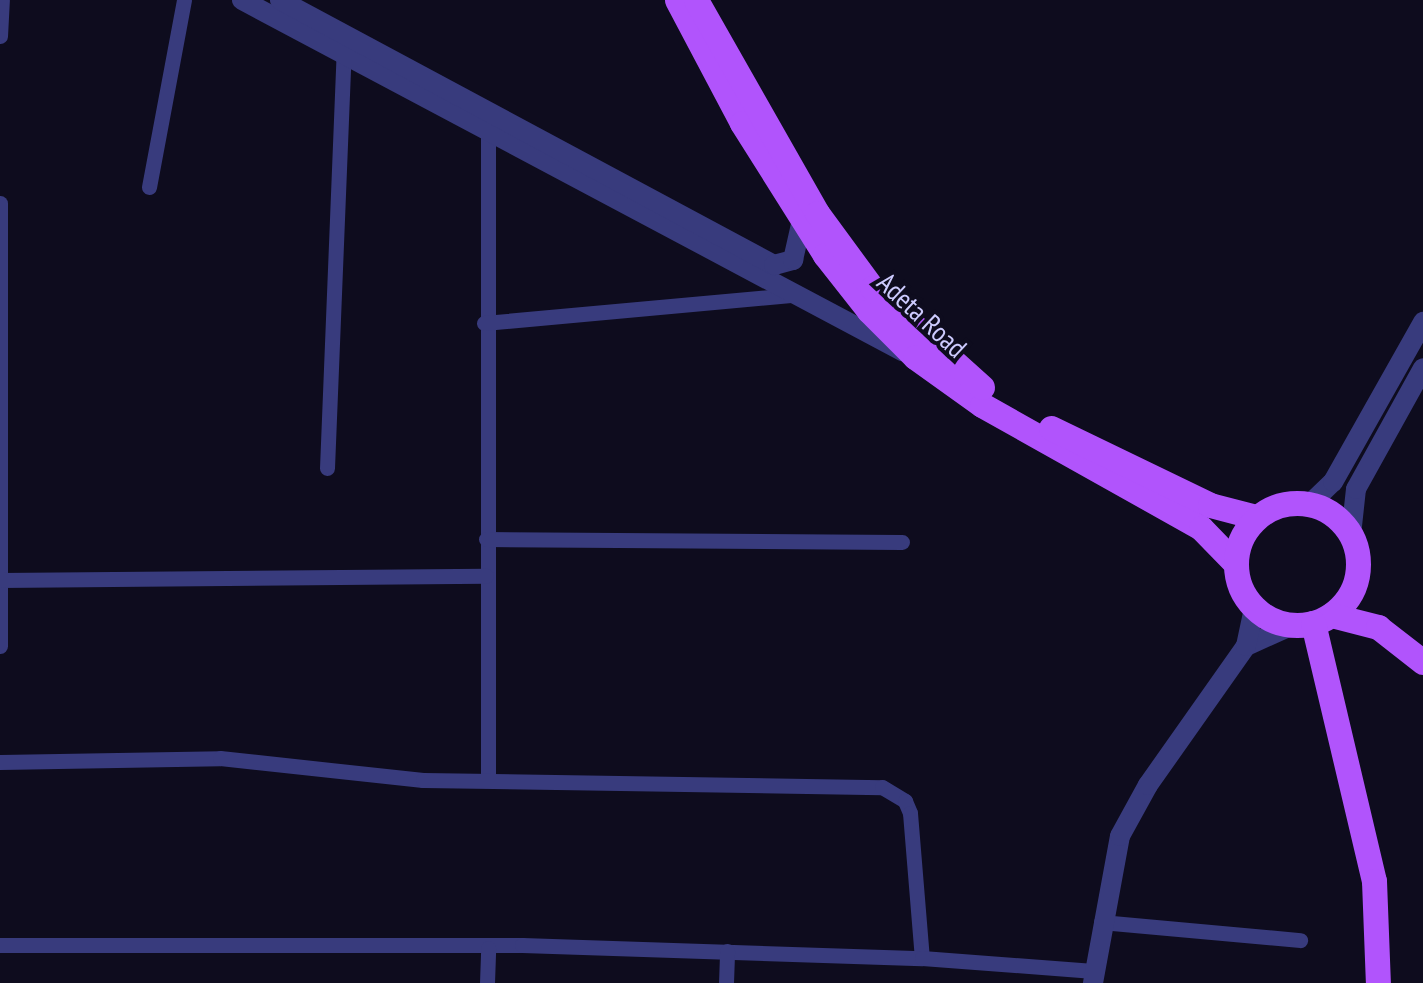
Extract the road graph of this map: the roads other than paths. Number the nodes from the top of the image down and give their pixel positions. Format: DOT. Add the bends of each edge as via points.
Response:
graph roads {
  1 [pos="2,0"];
  2 [pos="184,0"];
  3 [pos="242,0"];
  4 [pos="280,0"];
  5 [pos="677,0"];
  6 [pos="696,0"];
  7 [pos="0,36"];
  8 [pos="344,51"];
  9 [pos="488,133"];
  10 [pos="150,187"];
  11 [pos="0,203"];
  12 [pos="802,220"];
  13 [pos="0,256"];
  14 [pos="791,295"];
  15 [pos="1423,322"];
  16 [pos="484,323"];
  17 [pos="914,357"];
  18 [pos="1423,368"];
  19 [pos="327,468"];
  20 [pos="1311,503"];
  21 [pos="1256,517"];
  22 [pos="1352,534"];
  23 [pos="486,539"];
  24 [pos="902,542"];
  25 [pos="1236,564"];
  26 [pos="486,576"];
  27 [pos="1,580"];
  28 [pos="1356,581"];
  29 [pos="1254,607"];
  30 [pos="1312,621"];
  31 [pos="1378,627"];
  32 [pos="0,646"];
  33 [pos="1246,646"];
  34 [pos="1423,662"];
  35 [pos="0,762"];
  36 [pos="488,778"];
  37 [pos="1101,922"];
  38 [pos="1300,940"];
  39 [pos="0,945"];
  40 [pos="488,948"];
  41 [pos="726,952"];
  42 [pos="922,958"];
  43 [pos="1094,977"];
  44 [pos="487,983"];
  45 [pos="726,983"];
  46 [pos="1378,983"];
  1 -- 7 [label="street"];
  2 -- 10 [label="street"];
  3 -- 8 [label="street"];
  4 -- 12 [label="street" via="774,264 793,260"];
  5 -- 12 [label="main road, Adeta Road" via="717,81"];
  6 -- 21 [label="main road, Adeta Road" via="817,212 872,288 938,350 990,394 1074,440 1210,505"];
  8 -- 9 [label="street"];
  8 -- 19 [label="street"];
  9 -- 14 [label="street"];
  9 -- 16 [label="street"];
  11 -- 13 [label="street"];
  12 -- 17 [label="main road, Adeta Road" via="868,311"];
  13 -- 27 [label="street"];
  14 -- 16 [label="street"];
  14 -- 17 [label="street"];
  15 -- 20 [label="street" via="1333,482"];
  16 -- 23 [label="street"];
  17 -- 25 [label="main road, Adeta Road" via="1032,436 1201,528"];
  18 -- 22 [label="street" via="1356,489"];
  20 -- 21 [label="main road" via="1282,504"];
  20 -- 22 [label="main road"];
  21 -- 25 [label="main road" via="1240,541"];
  22 -- 28 [label="main road"];
  23 -- 24 [label="street"];
  23 -- 26 [label="street"];
  25 -- 29 [label="main road"];
  26 -- 27 [label="street"];
  26 -- 36 [label="street"];
  27 -- 32 [label="street"];
  28 -- 30 [label="main road"];
  28 -- 31 [label="main road"];
  29 -- 30 [label="main road"];
  29 -- 33 [label="street"];
  30 -- 31 [label="main road"];
  30 -- 33 [label="street"];
  30 -- 46 [label="main road" via="1374,881"];
  31 -- 34 [label="main road"];
  33 -- 37 [label="street" via="1120,836"];
  35 -- 36 [label="street" via="220,758 423,780"];
  36 -- 42 [label="street" via="895,791 910,812"];
  37 -- 38 [label="street"];
  37 -- 43 [label="street"];
  39 -- 40 [label="street"];
  40 -- 41 [label="street"];
  40 -- 44 [label="street"];
  41 -- 42 [label="street"];
  41 -- 45 [label="street"];
  42 -- 43 [label="street"];
}
